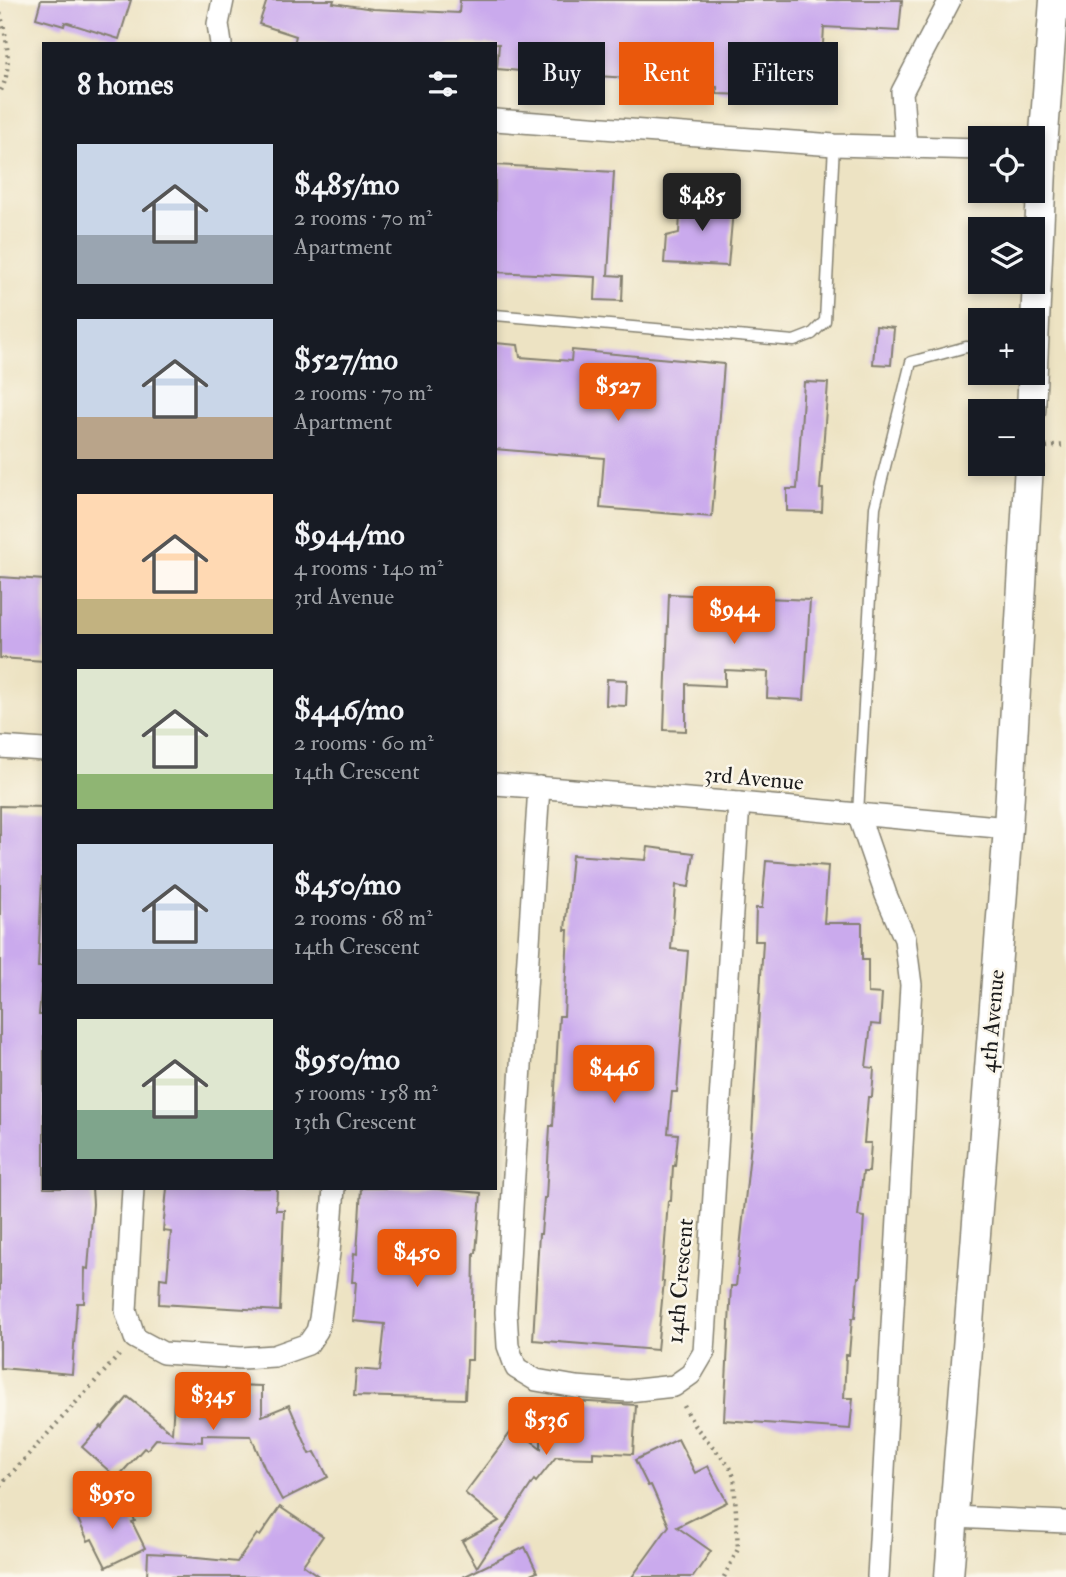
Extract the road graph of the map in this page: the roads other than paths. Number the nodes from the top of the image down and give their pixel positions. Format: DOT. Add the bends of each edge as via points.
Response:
graph roads {
  1 [pos="223,0"];
  2 [pos="950,0"];
  3 [pos="1054,0"];
  4 [pos="221,42"];
  5 [pos="497,120"];
  6 [pos="1040,126"];
  7 [pos="834,145"];
  8 [pos="906,147"];
  9 [pos="968,149"];
  10 [pos="1037,203"];
  11 [pos="1034,308"];
  12 [pos="497,315"];
  13 [pos="968,347"];
  14 [pos="1028,476"];
  15 [pos="0,747"];
  16 [pos="42,750"];
  17 [pos="497,784"];
  18 [pos="539,787"];
  19 [pos="739,803"];
  20 [pos="859,814"];
  21 [pos="1007,828"];
  22 [pos="132,1190"];
  23 [pos="334,1190"];
  24 [pos="953,1517"];
  25 [pos="1066,1522"];
  26 [pos="878,1577"];
  27 [pos="949,1577"];
  1 -- 4 [label="street" via="218,24"];
  2 -- 8 [label="street" via="901,92"];
  3 -- 6 [label="street"];
  5 -- 7 [label="street"];
  7 -- 8 [label="street"];
  7 -- 12 [label="lane" via="825,321 811,334 794,341"];
  8 -- 9 [label="street"];
  10 -- 11 [label="street"];
  13 -- 20 [label="lane" via="911,362 875,507"];
  14 -- 21 [label="street, 4th Avenue"];
  15 -- 16 [label="street"];
  17 -- 18 [label="street, 3rd Avenue"];
  18 -- 19 [label="street, 3rd Avenue"];
  18 -- 19 [label="street, 14th Crescent" via="506,1312 508,1346 516,1368 536,1380 576,1387 628,1391 674,1386 691,1374 704,1352"];
  19 -- 20 [label="street, 3rd Avenue"];
  20 -- 21 [label="street, 3rd Avenue"];
  20 -- 26 [label="street" via="905,939 911,985"];
  21 -- 24 [label="street, 4th Avenue"];
  22 -- 23 [label="street" via="125,1311 135,1338 163,1353 241,1358 274,1356 308,1344 317,1331"];
  24 -- 25 [label="street"];
  24 -- 27 [label="street, 4th Avenue"];
}
